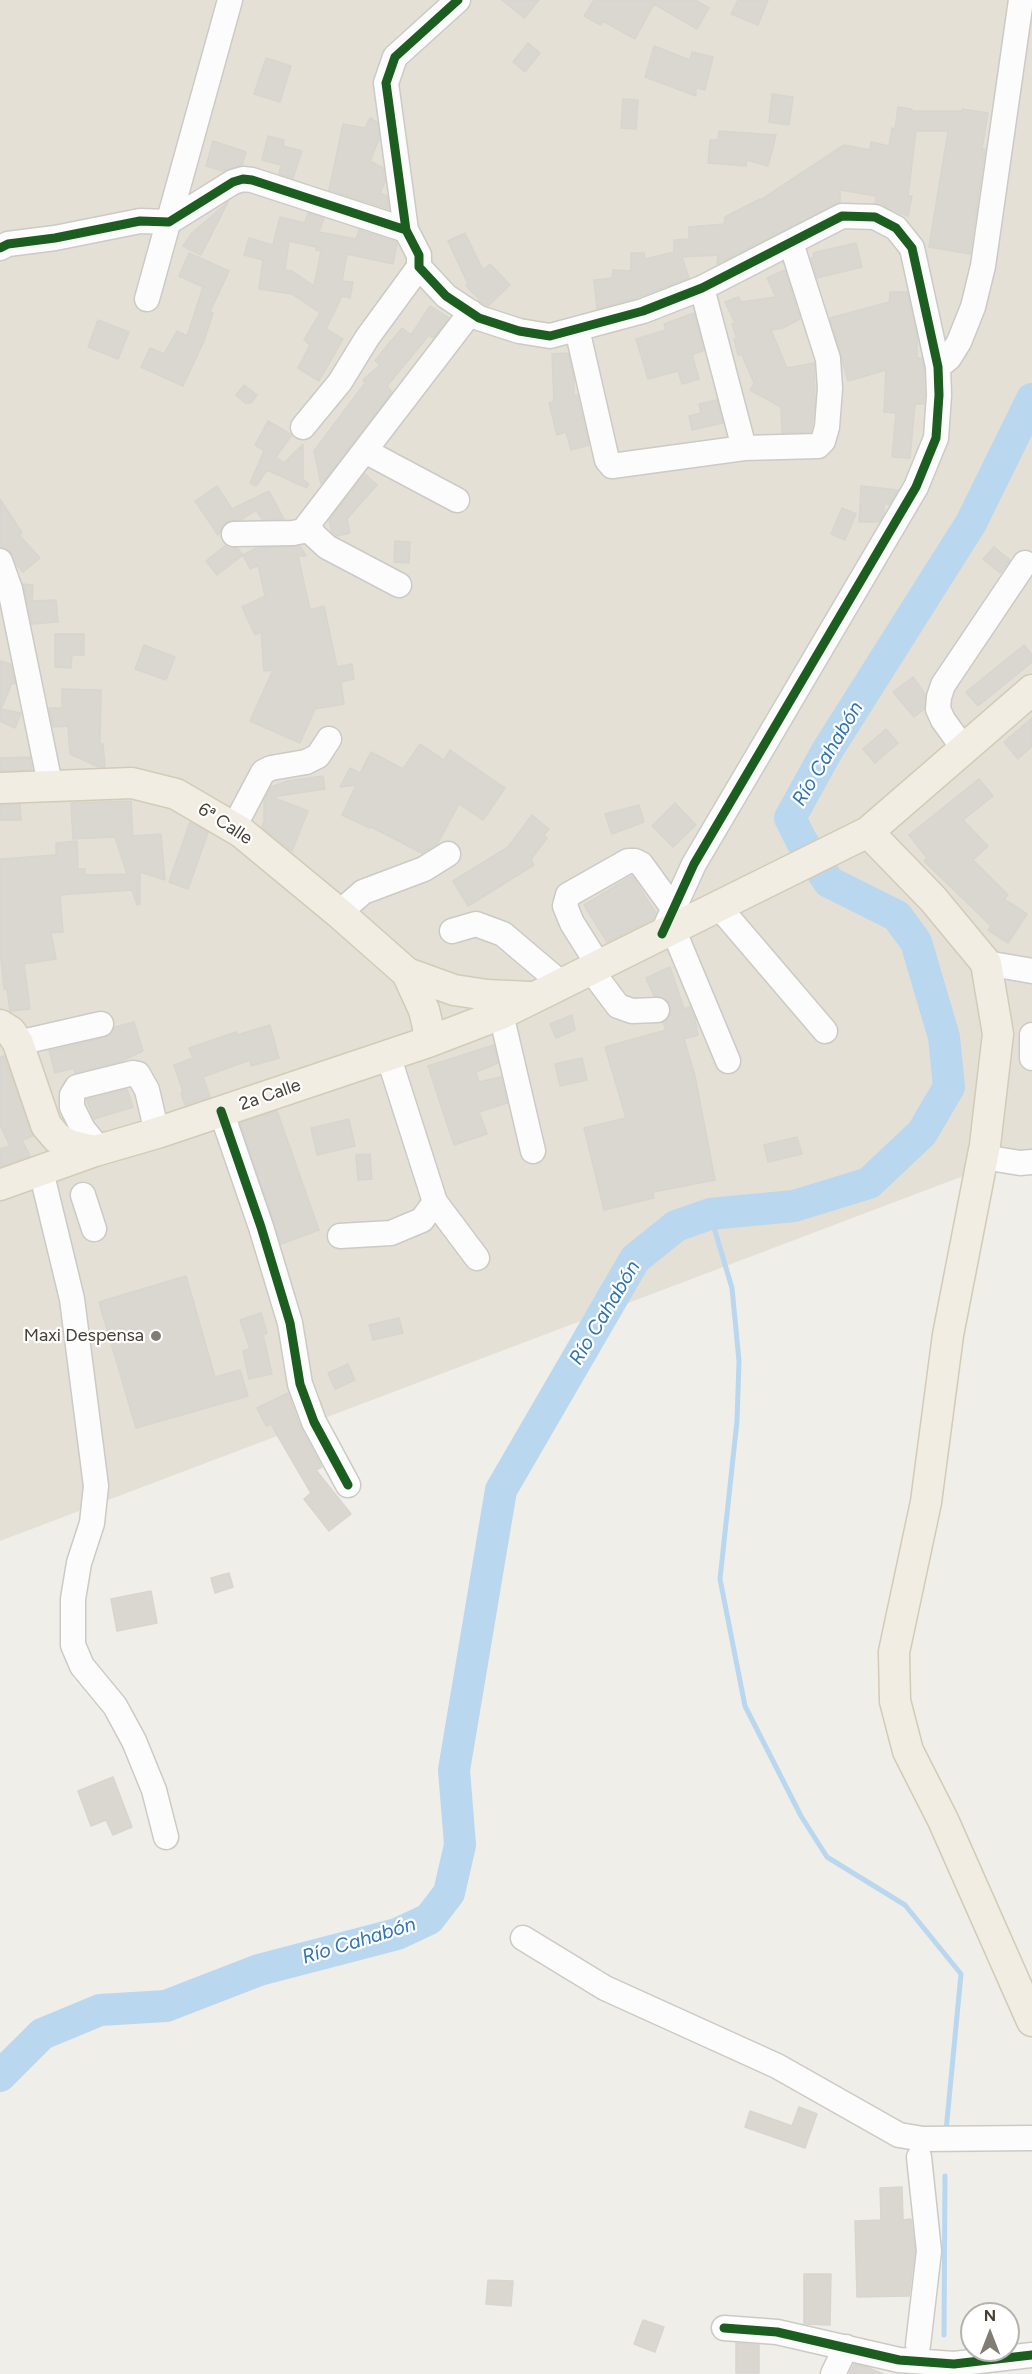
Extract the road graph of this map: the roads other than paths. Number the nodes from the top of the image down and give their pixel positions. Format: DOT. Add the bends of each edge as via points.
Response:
graph roads {
  1 [pos="230,0"];
  2 [pos="458,0"];
  3 [pos="1021,0"];
  4 [pos="169,222"];
  5 [pos="406,230"];
  6 [pos="791,243"];
  7 [pos="0,248"];
  8 [pos="419,267"];
  9 [pos="702,288"];
  10 [pos="147,299"];
  11 [pos="471,312"];
  12 [pos="577,329"];
  13 [pos="938,368"];
  14 [pos="303,427"];
  15 [pos="744,448"];
  16 [pos="365,451"];
  17 [pos="457,500"];
  18 [pos="308,525"];
  19 [pos="234,534"];
  20 [pos="0,561"];
  21 [pos="1025,563"];
  22 [pos="399,585"];
  23 [pos="1032,690"];
  24 [pos="329,739"];
  25 [pos="963,748"];
  26 [pos="50,784"];
  27 [pos="0,788"];
  28 [pos="234,828"];
  29 [pos="858,837"];
  30 [pos="448,854"];
  31 [pos="719,907"];
  32 [pos="339,913"];
  33 [pos="669,924"];
  34 [pos="452,931"];
  35 [pos="986,963"];
  36 [pos="595,968"];
  37 [pos="1032,971"];
  38 [pos="407,973"];
  39 [pos="549,990"];
  40 [pos="657,1010"];
  41 [pos="501,1014"];
  42 [pos="101,1024"];
  43 [pos="825,1031"];
  44 [pos="9,1034"];
  45 [pos="1032,1035"];
  46 [pos="428,1042"];
  47 [pos="388,1055"];
  48 [pos="1032,1058"];
  49 [pos="728,1061"];
  50 [pos="221,1111"];
  51 [pos="157,1133"];
  52 [pos="97,1150"];
  53 [pos="533,1151"];
  54 [pos="983,1157"];
  55 [pos="1032,1162"];
  56 [pos="41,1171"];
  57 [pos="0,1185"];
  58 [pos="83,1196"];
  59 [pos="435,1203"];
  60 [pos="94,1228"];
  61 [pos="340,1236"];
  62 [pos="477,1258"];
  63 [pos="348,1485"];
  64 [pos="166,1837"];
  65 [pos="523,1938"];
  66 [pos="1032,2021"];
  67 [pos="1032,2138"];
  68 [pos="919,2157"];
  69 [pos="724,2328"];
  70 [pos="918,2345"];
  71 [pos="846,2347"];
  72 [pos="1032,2355"];
  73 [pos="833,2374"];
  1 -- 4 [label="street"];
  2 -- 5 [label="street" via="395,57 386,83"];
  3 -- 13 [label="street" via="983,266 959,342"];
  4 -- 5 [label="street" via="243,179"];
  4 -- 7 [label="street" via="140,221"];
  4 -- 10 [label="street"];
  5 -- 8 [label="street" via="419,255"];
  6 -- 9 [label="street"];
  6 -- 13 [label="street" via="842,216 875,217 896,228 912,248"];
  6 -- 15 [label="street" via="828,359 827,427 818,446"];
  8 -- 11 [label="street" via="446,296"];
  8 -- 14 [label="street" via="340,382"];
  9 -- 12 [label="street" via="644,311"];
  9 -- 15 [label="street"];
  11 -- 12 [label="street" via="519,332 550,336"];
  11 -- 16 [label="street"];
  12 -- 15 [label="street" via="607,460 612,466"];
  13 -- 33 [label="street" via="936,438 916,487 694,864"];
  16 -- 17 [label="street"];
  16 -- 18 [label="street"];
  18 -- 19 [label="street" via="303,531 292,533"];
  18 -- 22 [label="street" via="327,547"];
  20 -- 26 [label="street" via="10,589"];
  21 -- 25 [label="street" via="943,685 938,709"];
  23 -- 25 [label="main road, 2a Calle"];
  24 -- 28 [label="street" via="318,756 306,762 263,772"];
  25 -- 29 [label="main road, 2a Calle"];
  26 -- 27 [label="main road, 6ª Calle"];
  26 -- 28 [label="main road, 6ª Calle" via="132,783 176,794"];
  28 -- 32 [label="main road, 6ª Calle"];
  29 -- 31 [label="main road, 2a Calle"];
  29 -- 35 [label="main road" via="933,899"];
  30 -- 32 [label="street" via="424,869 363,892"];
  31 -- 33 [label="main road, 2a Calle"];
  31 -- 43 [label="street"];
  32 -- 38 [label="main road, 6ª Calle"];
  33 -- 36 [label="main road, 2a Calle"];
  33 -- 36 [label="street" via="641,864 635,861 628,861 568,895 565,906"];
  33 -- 49 [label="street"];
  34 -- 39 [label="street" via="476,924 503,934"];
  35 -- 37 [label="street"];
  35 -- 54 [label="main road" via="998,1034"];
  36 -- 39 [label="main road, 2a Calle"];
  36 -- 40 [label="street" via="618,1006 632,1011"];
  38 -- 39 [label="main road, 6ª Calle" via="454,990 487,995"];
  38 -- 46 [label="main road, 6ª Calle" via="424,1010"];
  39 -- 41 [label="main road, 2a Calle"];
  41 -- 46 [label="main road, 2a Calle"];
  41 -- 53 [label="street"];
  42 -- 44 [label="street"];
  44 -- 52 [label="main road" via="46,1125 69,1145"];
  45 -- 48 [label="street"];
  46 -- 47 [label="main road, 2a Calle"];
  47 -- 50 [label="main road, 2a Calle"];
  47 -- 59 [label="street"];
  50 -- 51 [label="main road, 2a Calle"];
  50 -- 63 [label="street" via="290,1323 300,1384 314,1422"];
  51 -- 52 [label="main road, 2a Calle"];
  51 -- 52 [label="street" via="147,1090 138,1074 77,1087 72,1107"];
  52 -- 56 [label="main road, 2a Calle"];
  54 -- 55 [label="street"];
  54 -- 66 [label="main road" via="948,1335 926,1502 894,1652 896,1701 908,1751 943,1820"];
  56 -- 57 [label="main road, 2a Calle"];
  56 -- 64 [label="street" via="72,1299 96,1486 92,1523 79,1563 73,1645 82,1666 115,1706 134,1742 154,1790"];
  58 -- 60 [label="street"];
  59 -- 61 [label="street" via="422,1220 391,1233"];
  59 -- 62 [label="street"];
  65 -- 67 [label="street" via="605,1988 777,2066 899,2135 923,2139"];
  68 -- 70 [label="street" via="929,2252"];
  69 -- 71 [label="street" via="777,2332"];
  71 -- 72 [label="street" via="899,2360 954,2364"];
  71 -- 73 [label="street"];
}
